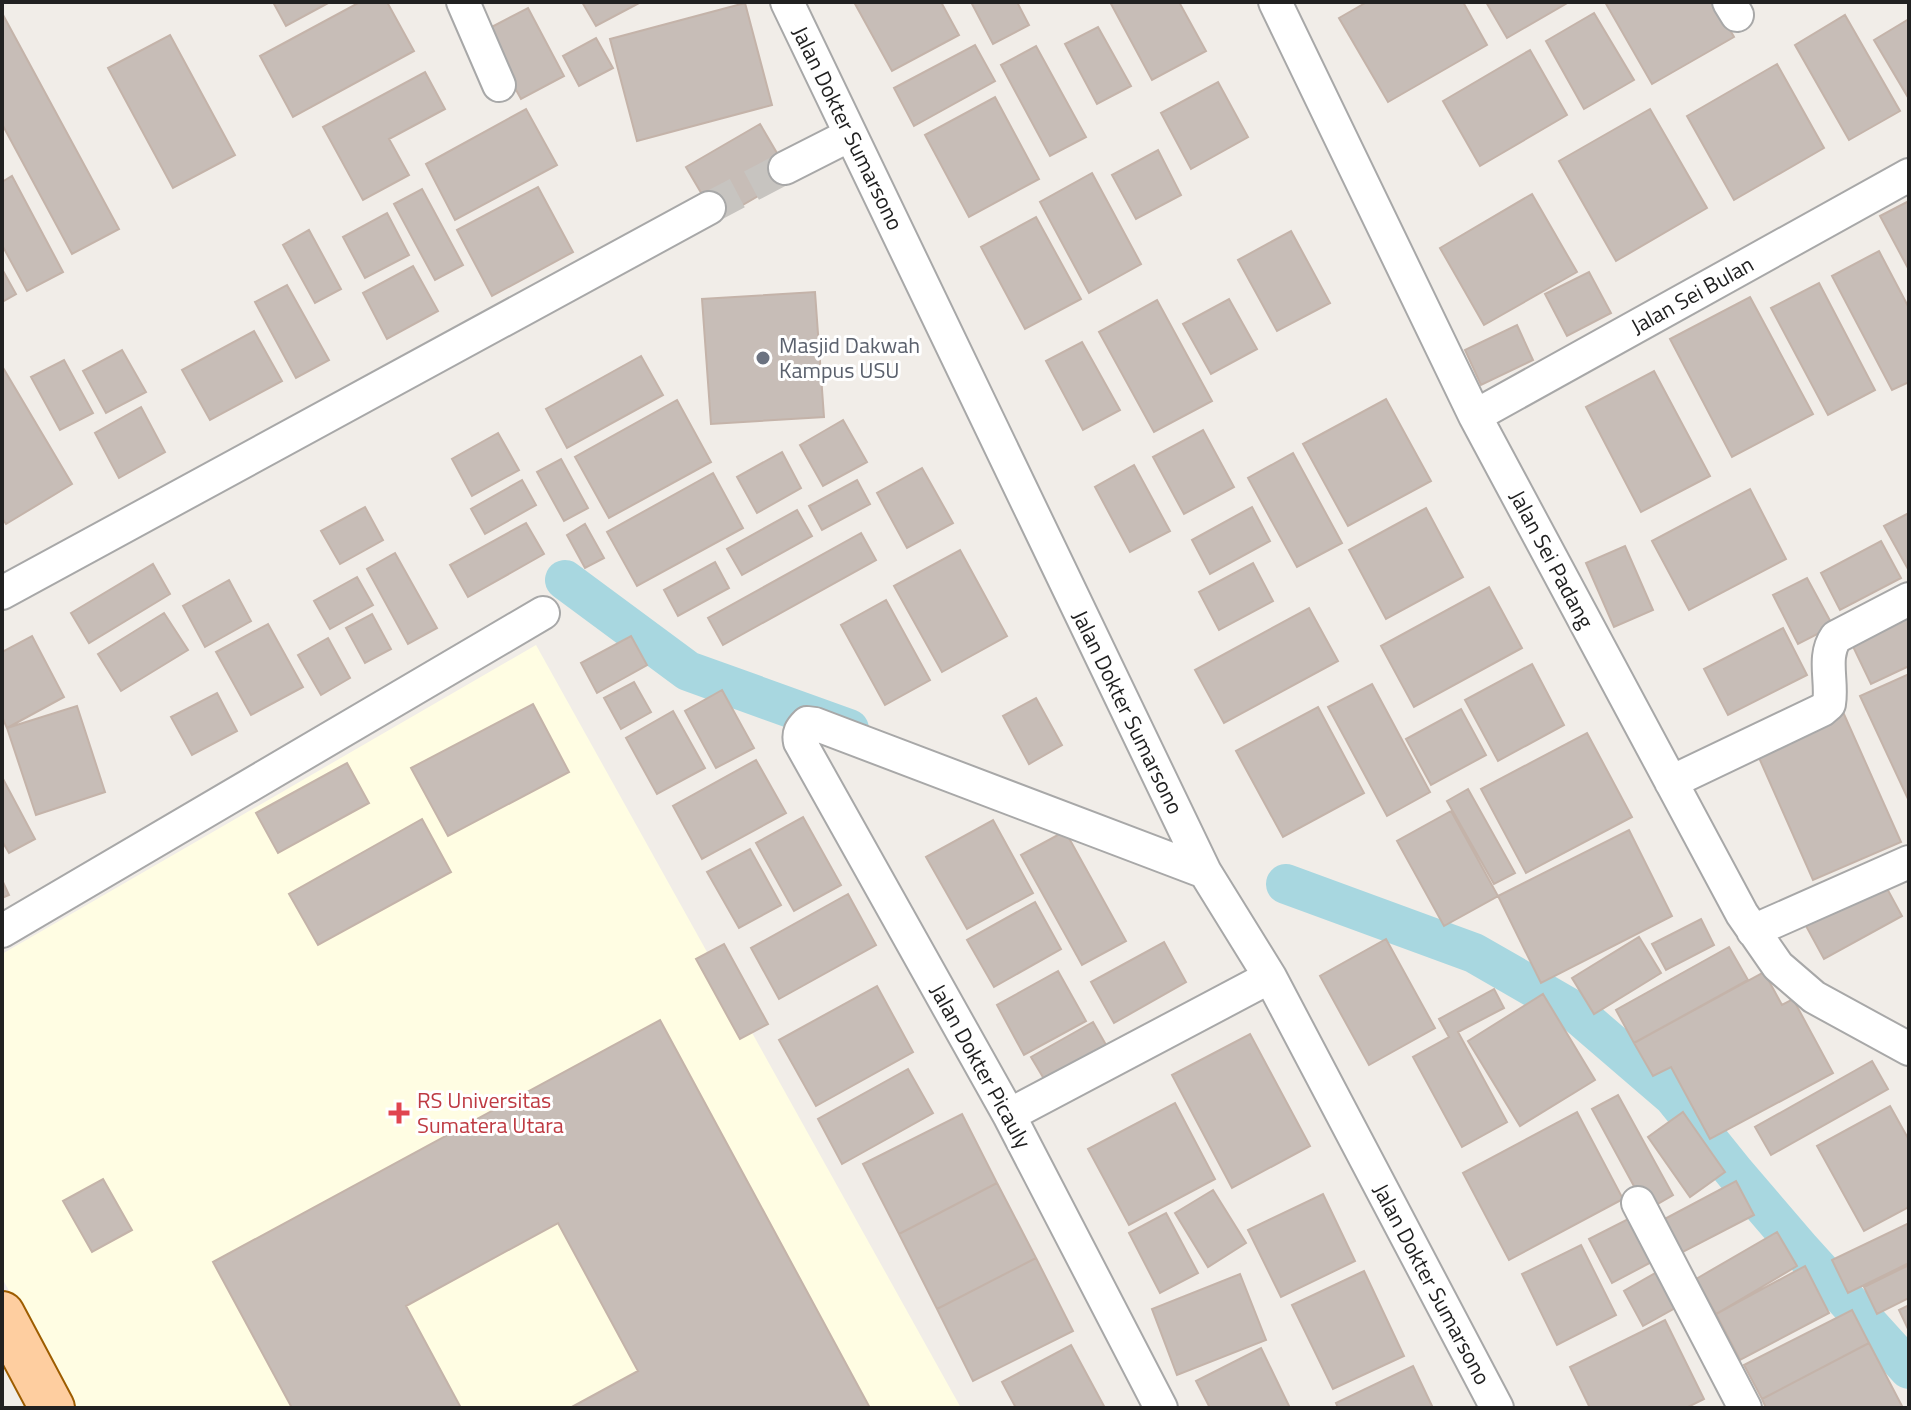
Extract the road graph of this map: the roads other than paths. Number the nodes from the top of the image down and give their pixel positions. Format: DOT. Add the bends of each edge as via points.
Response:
graph roads {
  1 [pos="463,2"];
  2 [pos="787,2"];
  3 [pos="1275,2"];
  4 [pos="499,85"];
  5 [pos="850,135"];
  6 [pos="785,168"];
  7 [pos="1909,175"];
  8 [pos="709,208"];
  9 [pos="1475,416"];
  10 [pos="2,593"];
  11 [pos="1909,599"];
  12 [pos="543,613"];
  13 [pos="1671,782"];
  14 [pos="1909,862"];
  15 [pos="1205,872"];
  16 [pos="2,931"];
  17 [pos="1753,931"];
  18 [pos="1270,977"];
  19 [pos="1909,1049"];
  20 [pos="1009,1115"];
  21 [pos="1638,1203"];
  22 [pos="2,1314"];
  23 [pos="52,1408"];
  24 [pos="1161,1408"];
  25 [pos="1497,1408"];
  26 [pos="1745,1408"];
  1 -- 4 [label="street"];
  2 -- 5 [label="street, Jalan Dokter Sumarsono"];
  3 -- 9 [label="street, Jalan Sei Padang"];
  5 -- 6 [label="street"];
  5 -- 15 [label="street, Jalan Dokter Sumarsono"];
  7 -- 9 [label="street, Jalan Sei Bulan"];
  8 -- 10 [label="street"];
  9 -- 13 [label="street, Jalan Sei Padang"];
  11 -- 13 [label="street" via="1836,637 1828,653 1829,704 1822,710"];
  12 -- 16 [label="street"];
  13 -- 17 [label="street, Jalan Sei Padang"];
  14 -- 17 [label="street"];
  15 -- 18 [label="street, Jalan Dokter Sumarsono"];
  15 -- 20 [label="street, Jalan Dokter Picauly" via="815,724 801,728 800,742"];
  17 -- 19 [label="street, Jalan Sei Padang" via="1778,966 1814,997"];
  18 -- 20 [label="street"];
  18 -- 25 [label="street, Jalan Dokter Sumarsono"];
  20 -- 24 [label="street, Jalan Dokter Picauly"];
  21 -- 26 [label="street"];
  22 -- 23 [label="main road"];
}
